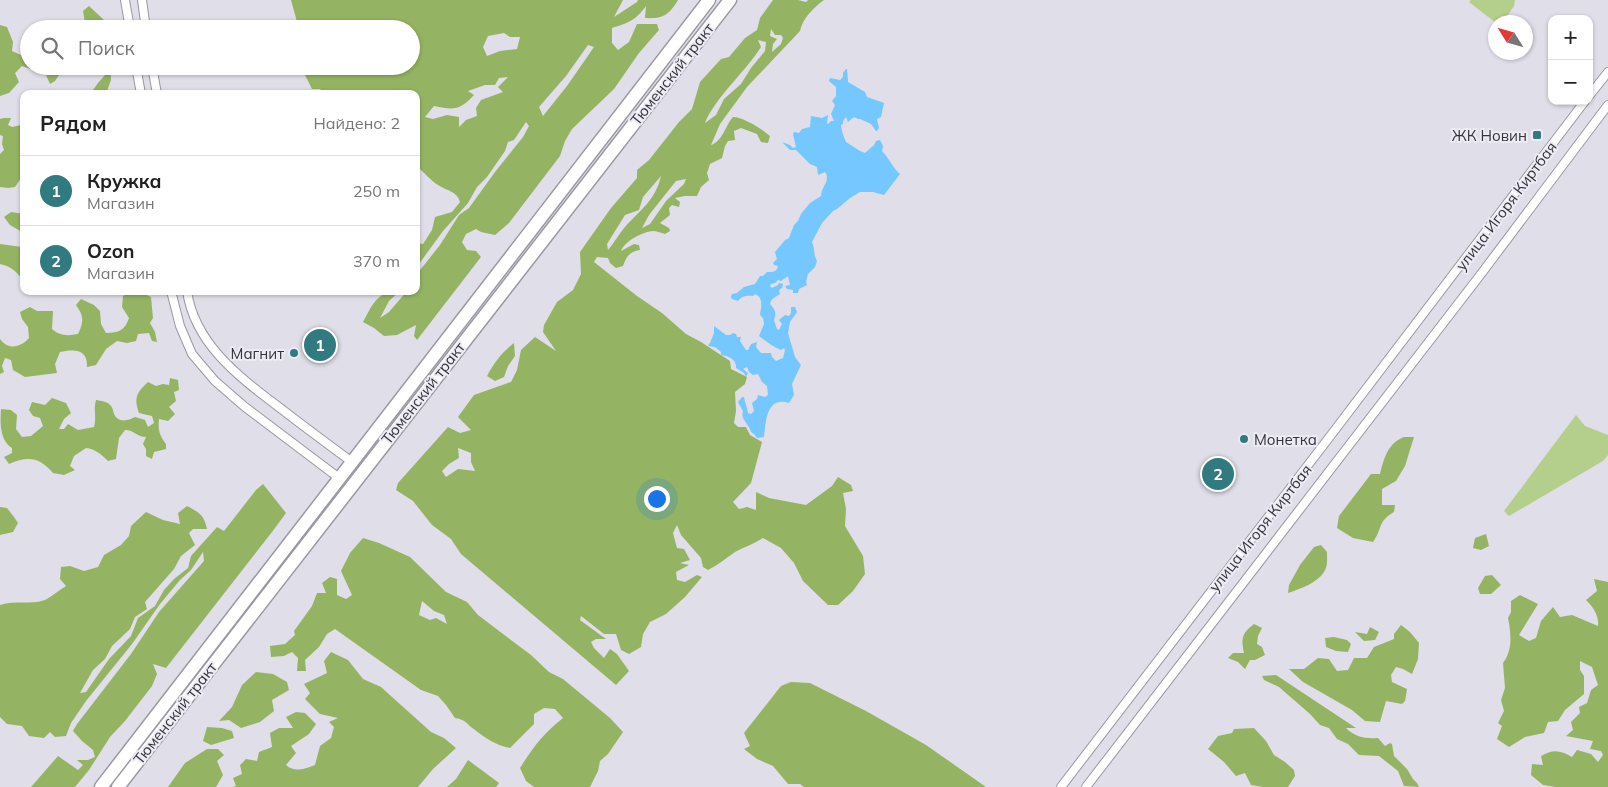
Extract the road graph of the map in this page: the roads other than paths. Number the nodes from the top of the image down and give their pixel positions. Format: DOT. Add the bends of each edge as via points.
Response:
graph roads {
  1 [pos="125,0"];
  2 [pos="142,0"];
  3 [pos="709,0"];
  4 [pos="730,0"];
  5 [pos="128,20"];
  6 [pos="145,20"];
  7 [pos="1608,72"];
  8 [pos="138,75"];
  9 [pos="153,75"];
  10 [pos="140,90"];
  11 [pos="155,90"];
  12 [pos="1593,91"];
  13 [pos="1608,104"];
  14 [pos="1582,105"];
  15 [pos="172,295"];
  16 [pos="188,295"];
  17 [pos="352,462"];
  18 [pos="340,478"];
  19 [pos="101,787"];
  20 [pos="118,787"];
  21 [pos="1061,787"];
  22 [pos="1086,787"];
  1 -- 5 [label="street"];
  2 -- 6 [label="street"];
  3 -- 17 [label="main road, Тюменский тракт"];
  4 -- 20 [label="main road, Тюменский тракт"];
  7 -- 12 [label="street"];
  8 -- 10 [label="street"];
  9 -- 11 [label="street"];
  13 -- 22 [label="street, улица Игоря Киртбая"];
  14 -- 21 [label="street, улица Игоря Киртбая"];
  15 -- 18 [label="street" via="192,354 215,380 245,407"];
  16 -- 17 [label="street" via="195,323 217,354 264,396"];
  17 -- 18 [label="main road, Тюменский тракт"];
  18 -- 19 [label="main road, Тюменский тракт"];
}
